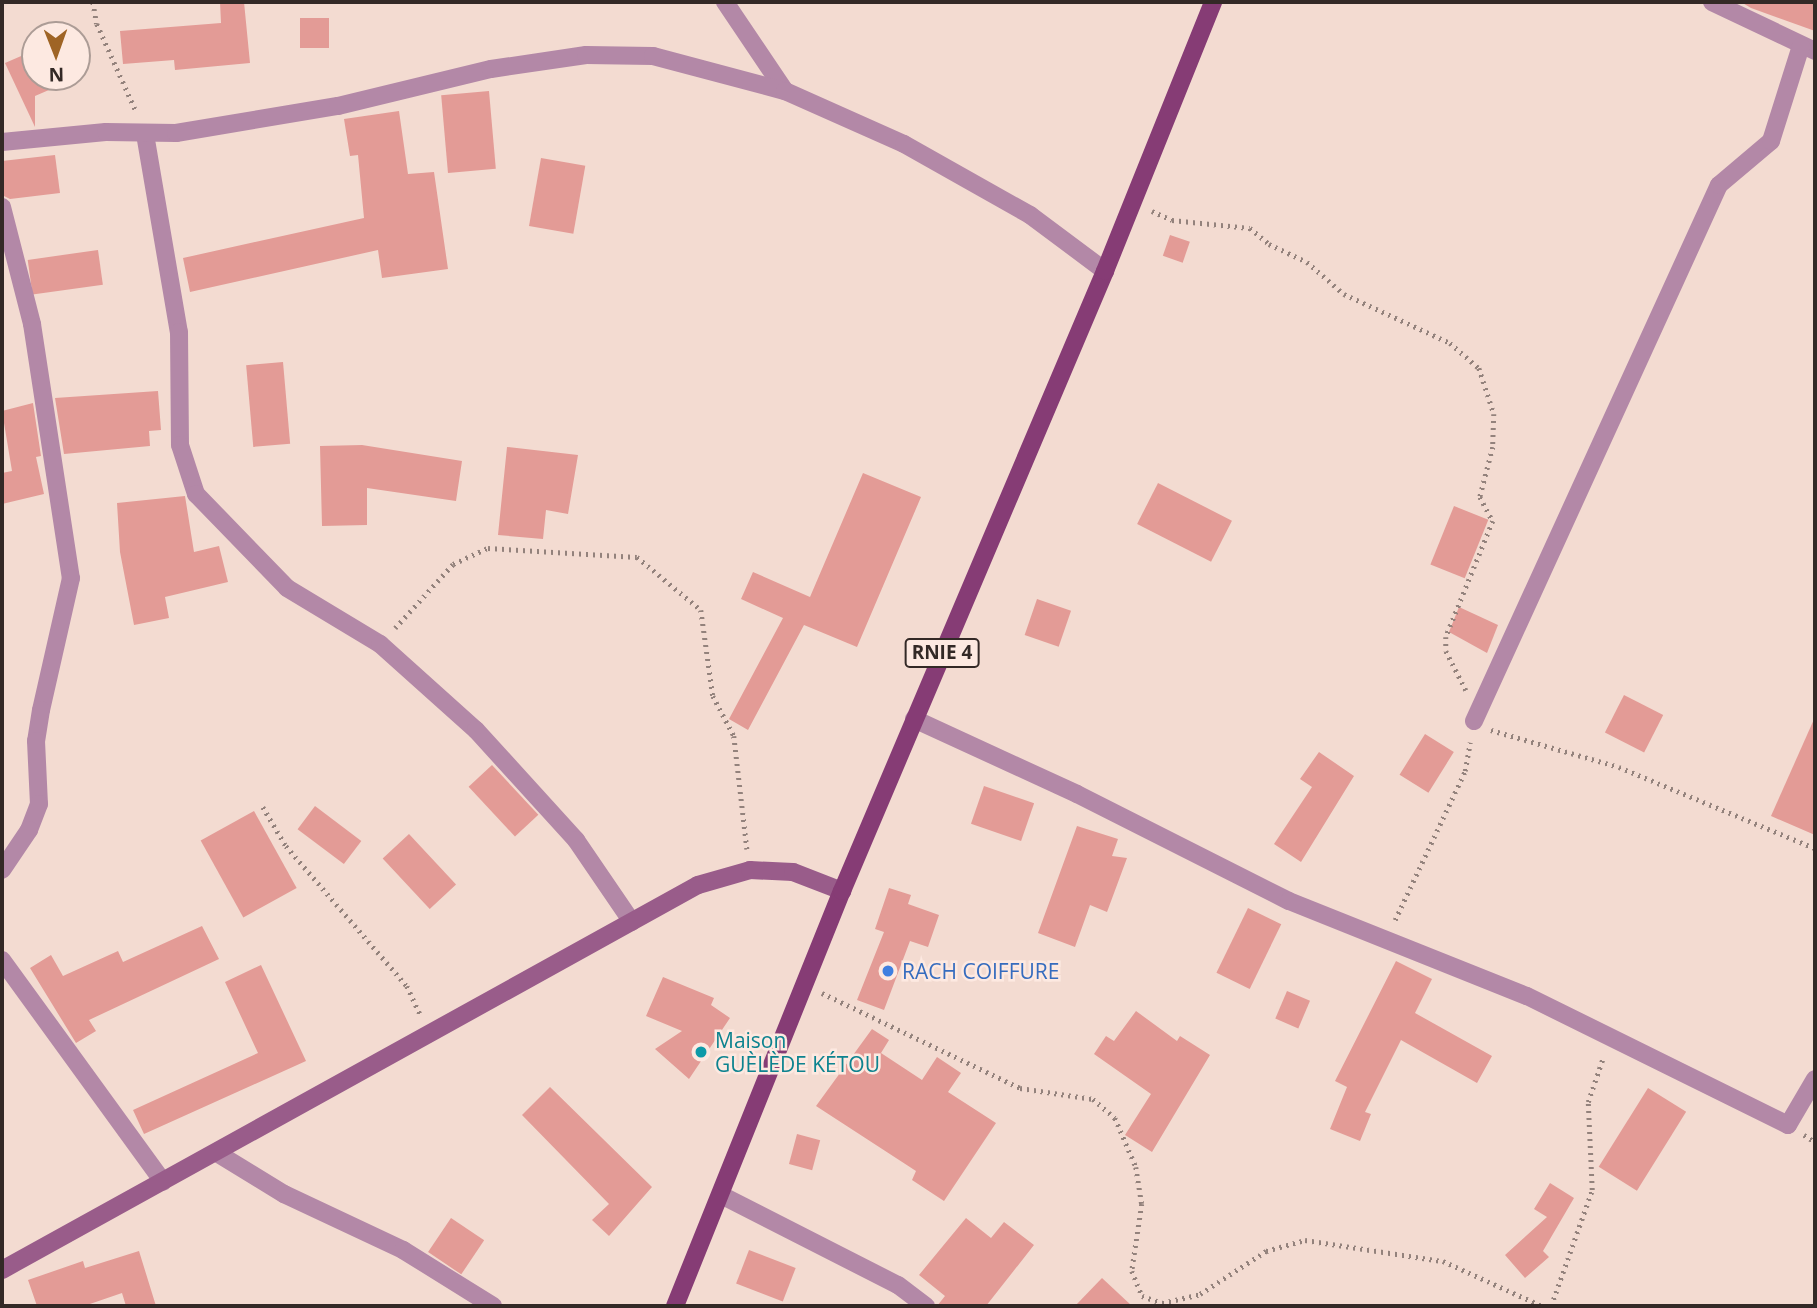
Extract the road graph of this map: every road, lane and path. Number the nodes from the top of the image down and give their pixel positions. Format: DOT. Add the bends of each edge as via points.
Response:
graph roads {
  1 [pos="93,2"];
  2 [pos="725,2"];
  3 [pos="1213,2"];
  4 [pos="1713,2"];
  5 [pos="1808,48"];
  6 [pos="785,91"];
  7 [pos="145,134"];
  8 [pos="2,142"];
  9 [pos="1131,201"];
  10 [pos="2,207"];
  11 [pos="1105,271"];
  12 [pos="380,644"];
  13 [pos="914,719"];
  14 [pos="1474,722"];
  15 [pos="263,807"];
  16 [pos="1815,848"];
  17 [pos="2,870"];
  18 [pos="750,870"];
  19 [pos="842,891"];
  20 [pos="632,922"];
  21 [pos="1386,940"];
  22 [pos="2,960"];
  23 [pos="806,985"];
  24 [pos="429,1030"];
  25 [pos="1609,1040"];
  26 [pos="1815,1079"];
  27 [pos="217,1153"];
  28 [pos="163,1182"];
  29 [pos="723,1196"];
  30 [pos="2,1270"];
  31 [pos="493,1306"];
  32 [pos="675,1306"];
  33 [pos="926,1306"];
  34 [pos="1542,1306"];
  35 [pos="1551,1306"];
  1 -- 7 [label="path" via="97,24 117,61"];
  2 -- 6 [label="street"];
  3 -- 9 [label="main road, RNIE 4"];
  4 -- 5 [label="street"];
  5 -- 14 [label="street" via="1771,141 1719,185"];
  6 -- 7 [label="street" via="653,56 586,55 491,69 338,106"];
  6 -- 11 [label="street" via="915,150 1030,215"];
  7 -- 8 [label="street" via="106,132"];
  7 -- 12 [label="street" via="179,332 180,445 196,494 287,589"];
  9 -- 11 [label="main road, RNIE 4"];
  9 -- 14 [label="path" via="1172,220 1250,228 1269,244 1307,262 1344,294 1450,343 1479,368 1494,414 1493,447 1480,497 1493,521 1446,637 1446,651 1472,705"];
  10 -- 17 [label="street" via="32,324 71,578 36,741 39,804 29,830"];
  11 -- 13 [label="main road, RNIE 4"];
  12 -- 18 [label="path" via="453,564 488,548 638,557 701,610 713,696 734,736"];
  12 -- 20 [label="street" via="476,730 576,840"];
  13 -- 19 [label="main road, RNIE 4"];
  13 -- 21 [label="street" via="1077,794 1289,901"];
  14 -- 16 [label="path" via="1619,767"];
  14 -- 21 [label="path" via="1465,771"];
  15 -- 24 [label="path" via="286,846 407,986"];
  18 -- 19 [label="street" via="793,872"];
  18 -- 20 [label="street" via="698,885"];
  19 -- 23 [label="main road, RNIE 4"];
  20 -- 24 [label="street"];
  21 -- 25 [label="street" via="1527,996"];
  22 -- 28 [label="street"];
  23 -- 29 [label="main road, RNIE 4"];
  23 -- 34 [label="path" via="1020,1088 1093,1099 1115,1118 1136,1167 1140,1192 1132,1271 1142,1296 1162,1304 1200,1294 1266,1251 1305,1240 1443,1261"];
  24 -- 27 [label="street"];
  25 -- 26 [label="street" via="1788,1125"];
  25 -- 35 [label="path" via="1588,1102 1592,1190"];
  27 -- 28 [label="street"];
  27 -- 31 [label="street" via="284,1194 403,1250"];
  28 -- 30 [label="street"];
  29 -- 32 [label="main road, RNIE 4"];
  29 -- 33 [label="street" via="898,1285"];
}
